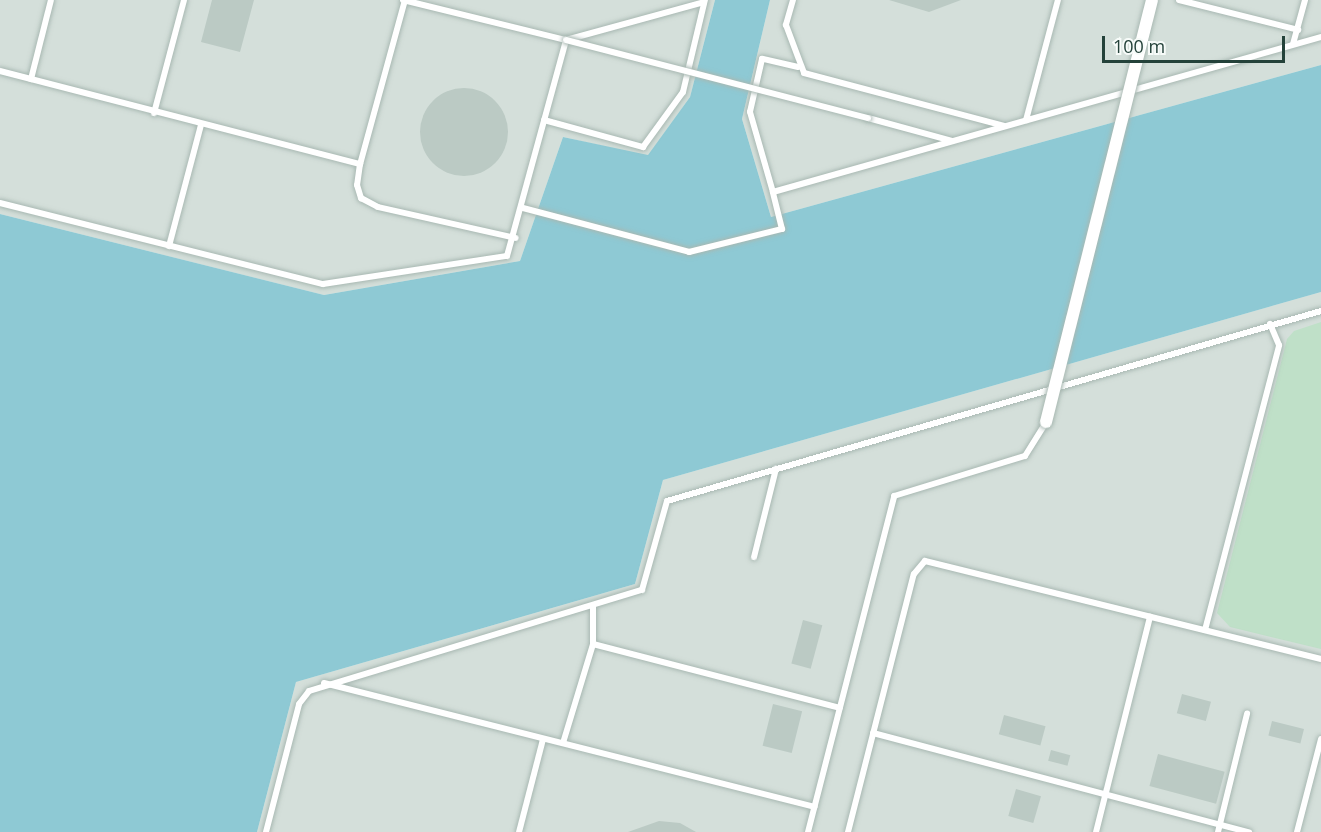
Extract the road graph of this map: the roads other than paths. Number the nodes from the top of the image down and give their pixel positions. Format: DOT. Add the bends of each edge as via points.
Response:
graph roads {
  1 [pos="51,0"];
  2 [pos="184,0"];
  3 [pos="404,0"];
  4 [pos="793,0"];
  5 [pos="1058,0"];
  6 [pos="1152,0"];
  7 [pos="1179,0"];
  8 [pos="1305,0"];
  9 [pos="705,1"];
  10 [pos="1298,30"];
  11 [pos="1321,37"];
  12 [pos="566,40"];
  13 [pos="1293,44"];
  14 [pos="798,67"];
  15 [pos="0,71"];
  16 [pos="31,79"];
  17 [pos="154,113"];
  18 [pos="544,120"];
  19 [pos="1026,120"];
  20 [pos="201,124"];
  21 [pos="1005,126"];
  22 [pos="953,141"];
  23 [pos="360,164"];
  24 [pos="773,192"];
  25 [pos="0,203"];
  26 [pos="523,208"];
  27 [pos="516,238"];
  28 [pos="169,246"];
  29 [pos="1321,311"];
  30 [pos="1270,324"];
  31 [pos="1046,422"];
  32 [pos="776,469"];
  33 [pos="754,557"];
  34 [pos="593,606"];
  35 [pos="1150,617"];
  36 [pos="1205,630"];
  37 [pos="593,644"];
  38 [pos="1321,659"];
  39 [pos="322,683"];
  40 [pos="840,708"];
  41 [pos="1247,714"];
  42 [pos="873,733"];
  43 [pos="543,739"];
  44 [pos="1321,739"];
  45 [pos="563,743"];
  46 [pos="1318,764"];
  47 [pos="1106,794"];
  48 [pos="814,807"];
  49 [pos="1220,824"];
  50 [pos="266,832"];
  51 [pos="519,832"];
  52 [pos="808,832"];
  53 [pos="848,832"];
  54 [pos="1096,832"];
  55 [pos="1218,832"];
  56 [pos="1249,832"];
  57 [pos="1297,832"];
  1 -- 16 [label="lane"];
  2 -- 17 [label="lane"];
  3 -- 12 [label="lane"];
  3 -- 23 [label="lane"];
  4 -- 14 [label="lane" via="786,25"];
  5 -- 19 [label="lane"];
  6 -- 31 [label="street, bridge"];
  7 -- 10 [label="lane"];
  8 -- 10 [label="lane"];
  9 -- 12 [label="lane"];
  9 -- 18 [label="lane" via="684,92 643,147"];
  10 -- 13 [label="lane"];
  11 -- 13 [label="lane"];
  12 -- 18 [label="lane"];
  12 -- 22 [label="lane, bridge"];
  13 -- 19 [label="lane"];
  14 -- 21 [label="lane" via="814,76"];
  14 -- 24 [label="lane" via="762,59 750,112"];
  15 -- 16 [label="lane"];
  16 -- 17 [label="lane"];
  17 -- 20 [label="lane"];
  18 -- 26 [label="lane"];
  19 -- 21 [label="lane"];
  20 -- 23 [label="lane"];
  20 -- 28 [label="lane"];
  21 -- 22 [label="lane"];
  22 -- 24 [label="lane"];
  23 -- 27 [label="lane" via="357,185 361,198 378,207"];
  24 -- 26 [label="lane" via="782,229 689,252"];
  25 -- 28 [label="lane"];
  26 -- 27 [label="lane"];
  27 -- 28 [label="lane" via="507,256 323,284"];
  29 -- 30 [label="lane"];
  30 -- 32 [label="lane"];
  30 -- 36 [label="lane" via="1279,345"];
  31 -- 40 [label="lane" via="1037,442 1017,460 894,496"];
  32 -- 33 [label="lane"];
  32 -- 34 [label="lane" via="667,501 642,590"];
  34 -- 37 [label="lane"];
  34 -- 39 [label="lane"];
  35 -- 36 [label="lane"];
  35 -- 42 [label="lane" via="925,561 914,574"];
  35 -- 47 [label="lane"];
  36 -- 38 [label="lane"];
  37 -- 40 [label="lane"];
  37 -- 45 [label="lane"];
  39 -- 43 [label="lane"];
  39 -- 50 [label="lane" via="299,704"];
  40 -- 48 [label="lane"];
  41 -- 49 [label="lane"];
  42 -- 47 [label="lane"];
  42 -- 53 [label="lane"];
  43 -- 45 [label="lane"];
  43 -- 51 [label="lane"];
  44 -- 46 [label="lane"];
  45 -- 48 [label="lane"];
  46 -- 57 [label="lane"];
  47 -- 49 [label="lane"];
  47 -- 54 [label="lane"];
  48 -- 52 [label="lane"];
  49 -- 55 [label="lane"];
  49 -- 56 [label="lane"];
}
